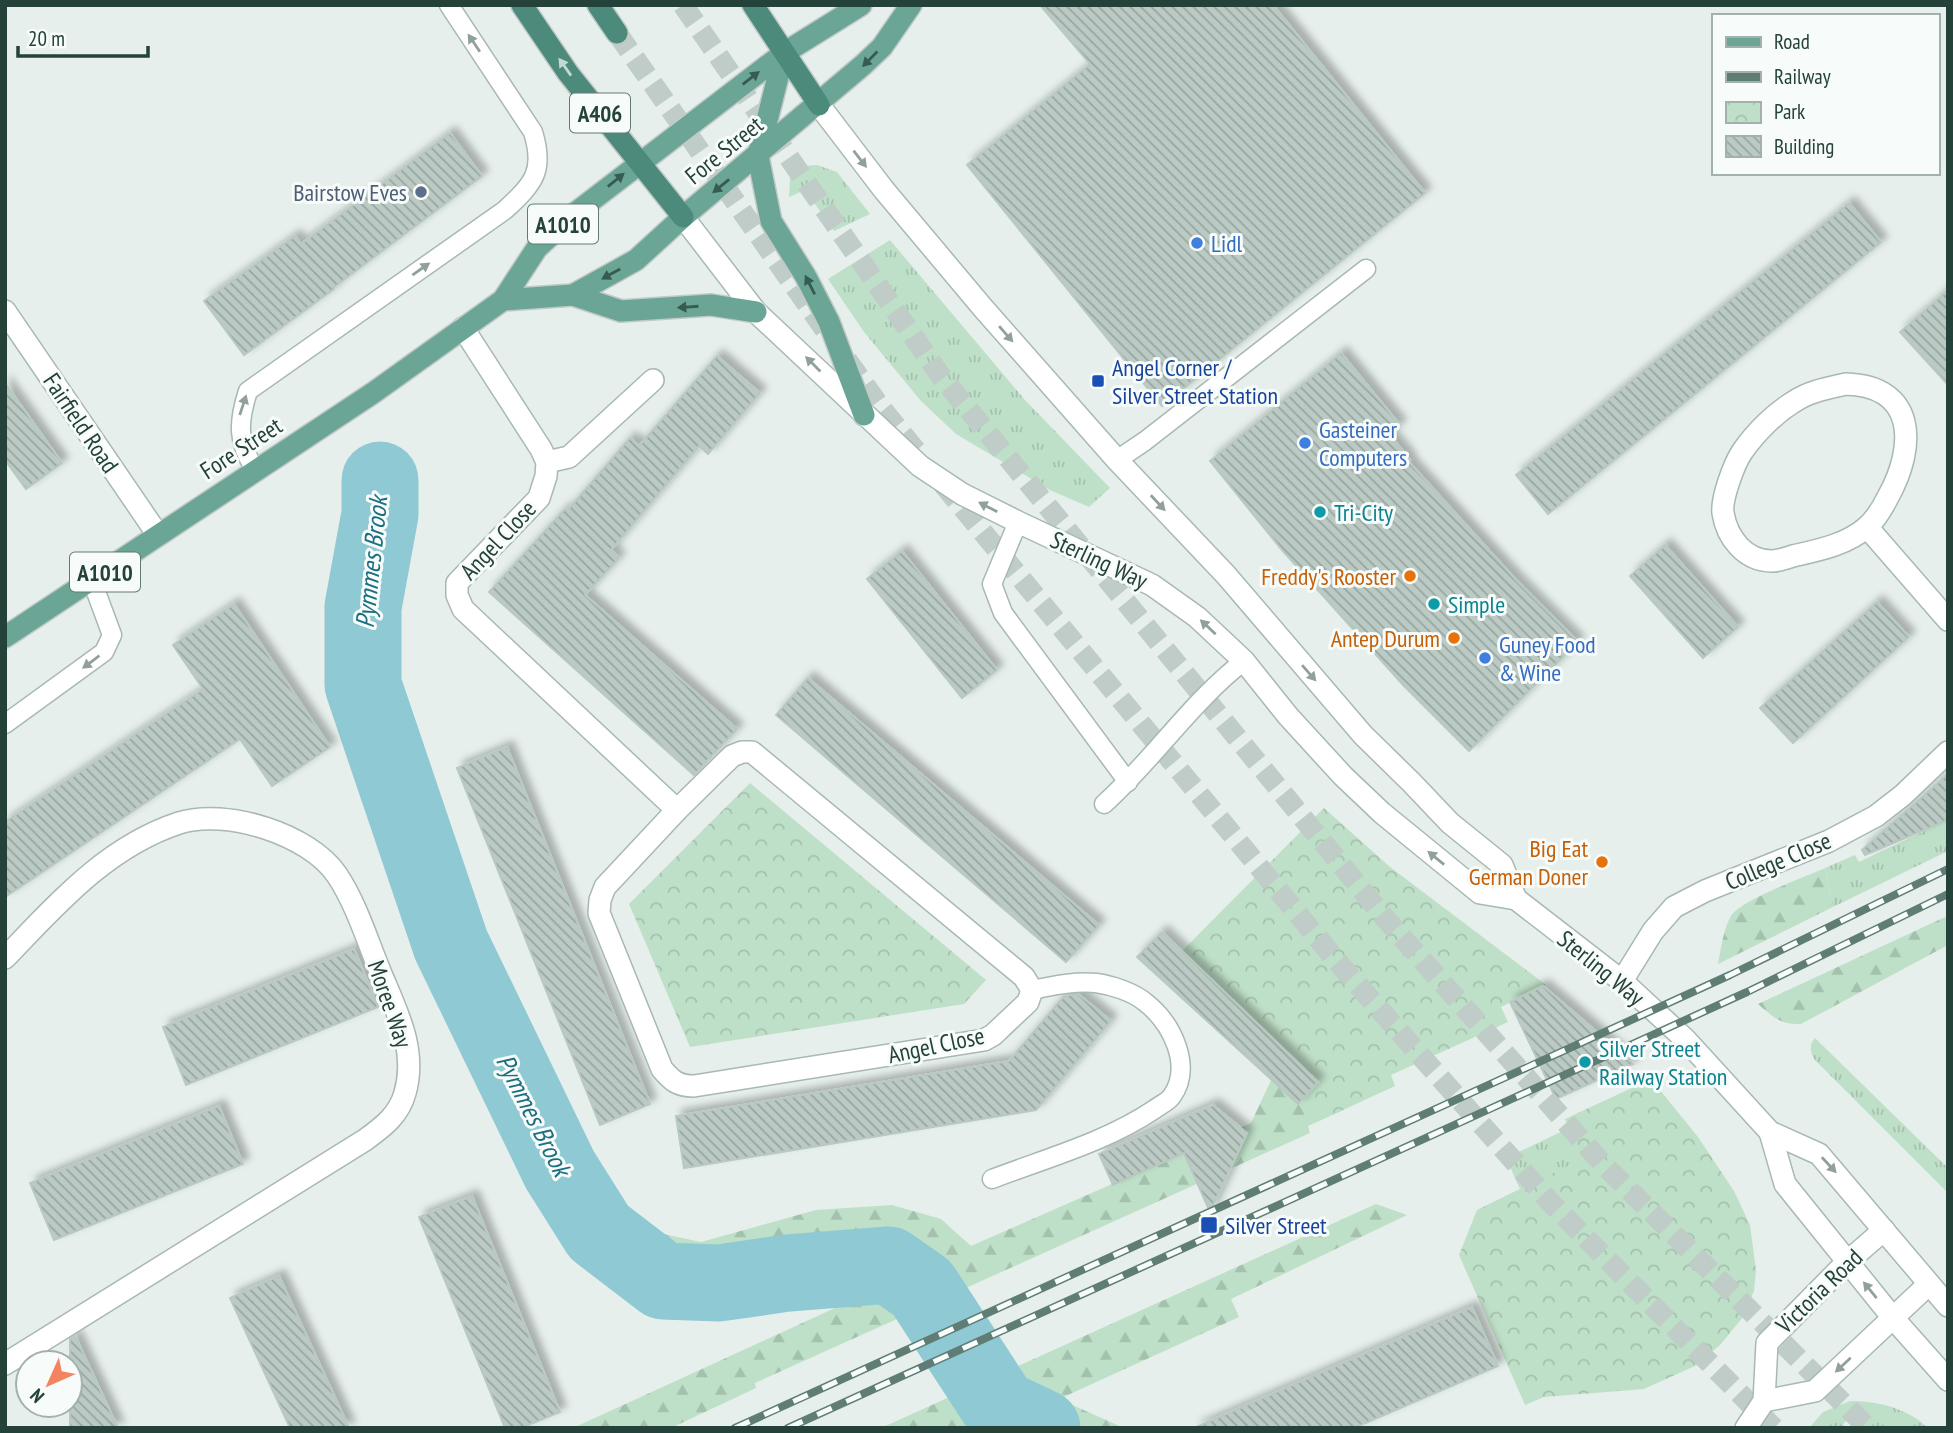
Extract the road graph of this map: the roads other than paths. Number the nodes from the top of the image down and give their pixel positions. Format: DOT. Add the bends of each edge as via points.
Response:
graph roads {
  1 [pos="449,5"];
  2 [pos="522,5"];
  3 [pos="598,5"];
  4 [pos="753,5"];
  5 [pos="861,5"];
  6 [pos="911,5"];
  7 [pos="617,33"];
  8 [pos="784,52"];
  9 [pos="819,104"];
  10 [pos="758,156"];
  11 [pos="639,162"];
  12 [pos="683,217"];
  13 [pos="1366,269"];
  14 [pos="573,295"];
  15 [pos="502,300"];
  16 [pos="5,311"];
  17 [pos="756,312"];
  18 [pos="463,328"];
  19 [pos="653,380"];
  20 [pos="864,415"];
  21 [pos="1117,460"];
  22 [pos="547,462"];
  23 [pos="255,470"];
  24 [pos="1018,522"];
  25 [pos="1867,527"];
  26 [pos="158,535"];
  27 [pos="92,581"];
  28 [pos="1948,620"];
  29 [pos="5,637"];
  30 [pos="1244,661"];
  31 [pos="5,724"];
  32 [pos="1948,752"];
  33 [pos="1128,782"];
  34 [pos="1104,804"];
  35 [pos="677,810"];
  36 [pos="1516,899"];
  37 [pos="5,958"];
  38 [pos="1622,981"];
  39 [pos="1032,990"];
  40 [pos="1770,1132"];
  41 [pos="992,1179"];
  42 [pos="1884,1230"];
  43 [pos="1847,1262"];
  44 [pos="1929,1284"];
  45 [pos="1948,1306"];
  46 [pos="1893,1318"];
  47 [pos="5,1364"];
  48 [pos="1948,1380"];
  49 [pos="1764,1401"];
  50 [pos="1746,1428"];
  23 -- 1 [label="lane, one-way" via="244,452 239,417 248,391 505,209 528,189 537,172 533,132"];
  11 -- 2 [label="highway, A406, one-way" via="568,73"];
  3 -- 7 [label="highway"];
  4 -- 8 [label="highway"];
  5 -- 8 [label="main road, Fore Street / A1010"];
  6 -- 9 [label="main road, Fore Street / A1010, one-way" via="882,47"];
  8 -- 9 [label="highway"];
  8 -- 10 [label="main road"];
  11 -- 8 [label="main road, Fore Street / A1010, one-way"];
  9 -- 10 [label="main road, Fore Street / A1010"];
  9 -- 21 [label="street, Sterling Way, one-way" via="902,211"];
  10 -- 12 [label="main road, Fore Street / A1010, one-way"];
  20 -- 10 [label="main road, one-way" via="829,322 771,221"];
  11 -- 12 [label="highway, A406"];
  15 -- 11 [label="main road, Fore Street / A1010, one-way" via="537,248"];
  12 -- 14 [label="main road, Fore Street / A1010, one-way" via="636,260"];
  12 -- 17 [label="street, Sterling Way"];
  13 -- 21 [label="lane"];
  14 -- 15 [label="main road, Fore Street / A1010"];
  17 -- 14 [label="main road, one-way" via="711,304 621,311"];
  15 -- 18 [label="main road, Fore Street / A1010"];
  16 -- 26 [label="street, Fairfield Road"];
  20 -- 17 [label="street, Sterling Way, one-way"];
  18 -- 22 [label="street"];
  18 -- 23 [label="main road, Fore Street / A1010"];
  19 -- 22 [label="street" via="569,457"];
  24 -- 20 [label="street, Sterling Way, one-way" via="920,466"];
  21 -- 36 [label="street, Sterling Way, one-way" via="1226,575 1363,735 1450,823 1502,865"];
  22 -- 35 [label="street, Angel Close" via="539,498 457,583 457,595 463,609"];
  23 -- 26 [label="main road, Fore Street / A1010"];
  30 -- 24 [label="street, Sterling Way, one-way" via="1197,617 1152,585"];
  24 -- 33 [label="lane" via="992,584 1003,613"];
  25 -- 25 [label="street" via="1828,548 1772,561 1754,557 1736,545 1723,512 1731,475 1761,429 1797,399 1846,384 1863,384 1892,400 1903,416 1907,438 1899,478"];
  25 -- 28 [label="street"];
  26 -- 27 [label="main road, Fore Street / A1010"];
  27 -- 29 [label="main road, Fore Street / A1010"];
  27 -- 31 [label="lane, one-way" via="112,635 104,652"];
  30 -- 33 [label="lane" via="1212,687"];
  36 -- 30 [label="street, Sterling Way, one-way" via="1480,893 1382,813 1288,716"];
  32 -- 38 [label="street, College Close" via="1876,816 1674,907"];
  33 -- 34 [label="lane"];
  35 -- 39 [label="street, Angel Close" via="732,756 752,752 1024,977"];
  35 -- 39 [label="street, Angel Close" via="606,887 600,900 600,913 662,1069 672,1082 694,1086 984,1040 1028,1002"];
  36 -- 38 [label="street, Sterling Way"];
  37 -- 47 [label="street, Moree Way" via="90,873 151,834 181,822 218,818 253,824 316,853 336,873 406,1035 410,1066 405,1095 391,1122"];
  38 -- 40 [label="street, Sterling Way" via="1686,1040"];
  39 -- 41 [label="lane" via="1097,983 1146,1002 1176,1043 1180,1080 1171,1098 1140,1119"];
  40 -- 42 [label="street, Sterling Way, one-way" via="1819,1154"];
  40 -- 43 [label="street, Sterling Way" via="1785,1184"];
  42 -- 43 [label="street, Victoria Road"];
  42 -- 44 [label="street, Sterling Way"];
  46 -- 43 [label="street, Sterling Way, one-way"];
  43 -- 49 [label="street, Victoria Road" via="1767,1343"];
  44 -- 45 [label="street, Sterling Way"];
  44 -- 46 [label="street"];
  46 -- 48 [label="street, Sterling Way"];
  46 -- 49 [label="street, one-way" via="1815,1391"];
  49 -- 50 [label="street"];
}
